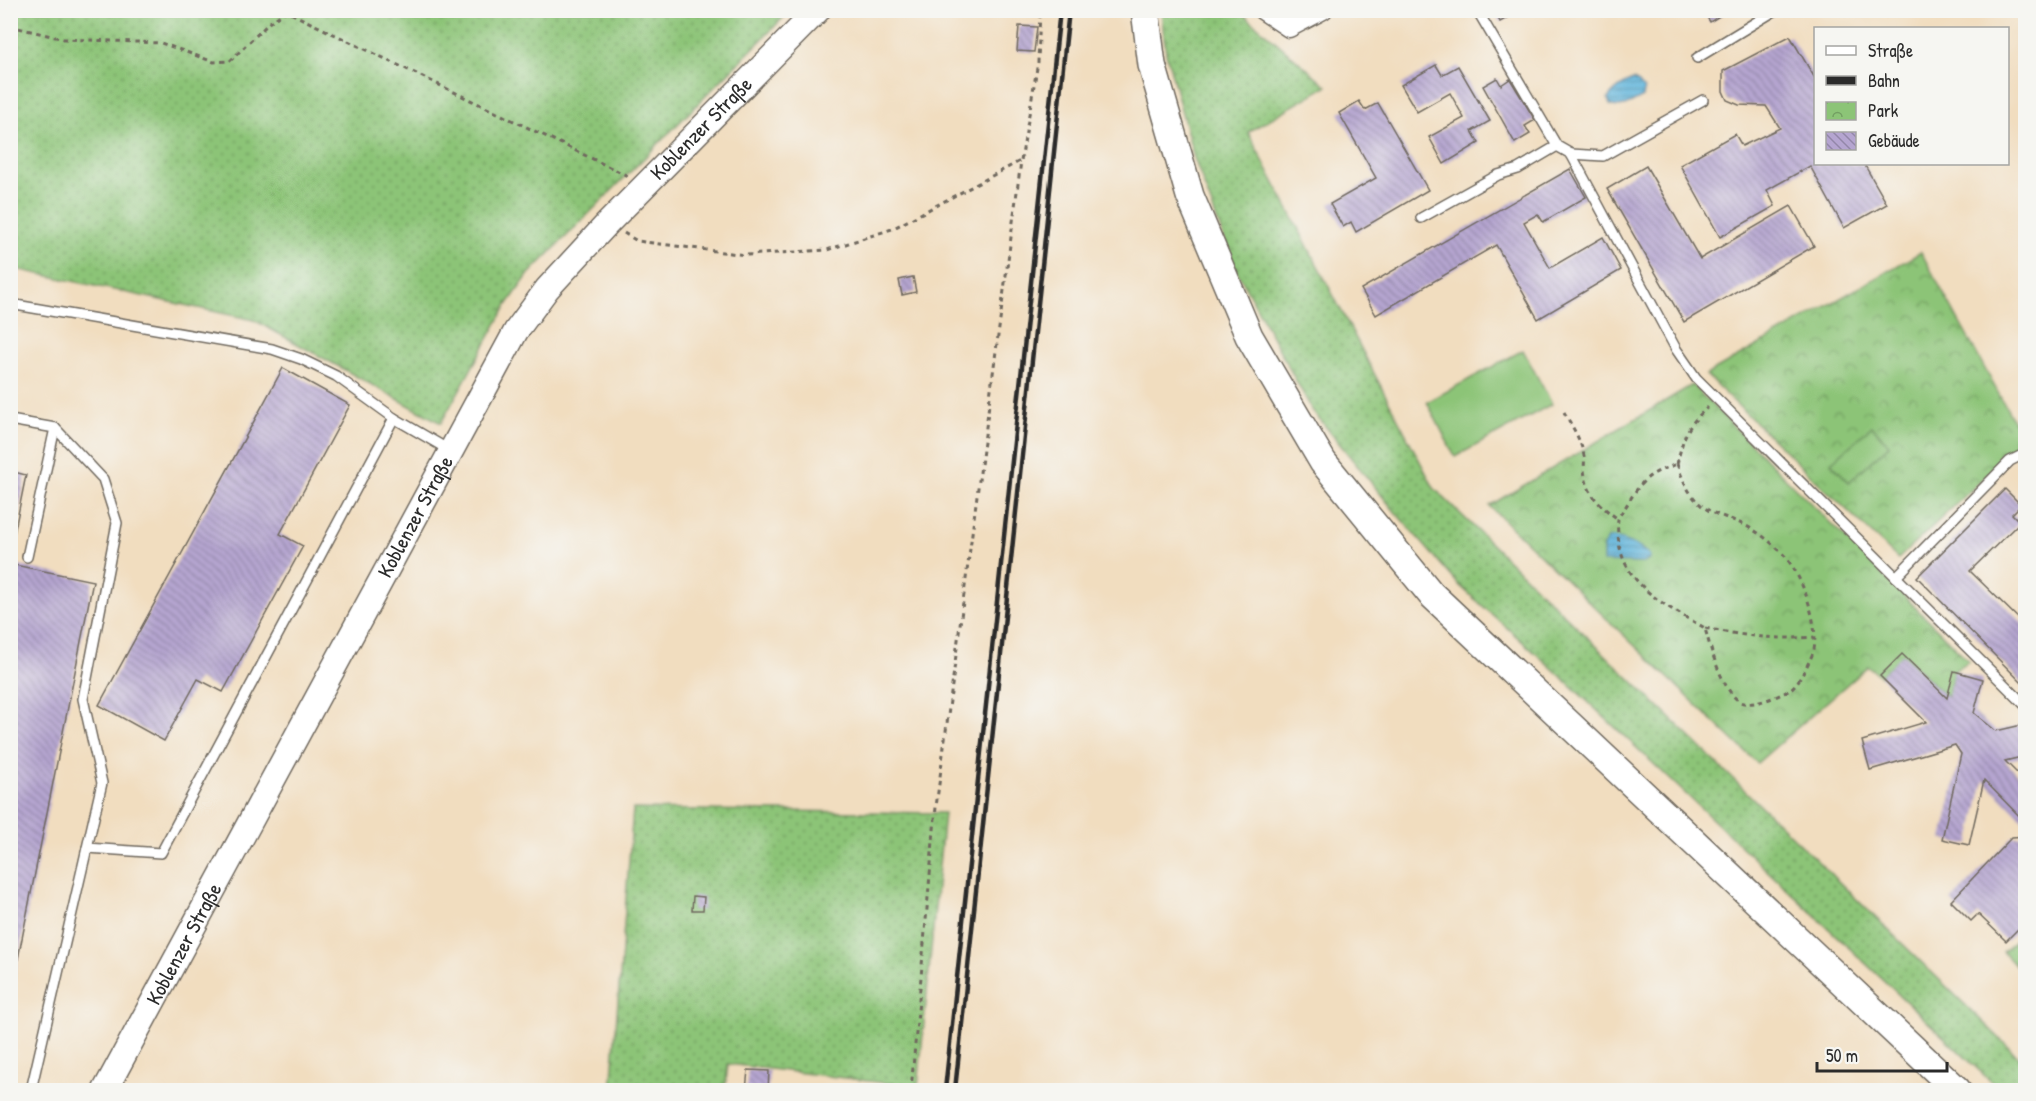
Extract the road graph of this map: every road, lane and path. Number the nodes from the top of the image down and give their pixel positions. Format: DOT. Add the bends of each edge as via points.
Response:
graph roads {
  1 [pos="818,10"];
  2 [pos="1040,10"];
  3 [pos="1145,10"];
  4 [pos="1262,10"];
  5 [pos="1323,10"];
  6 [pos="1477,10"];
  7 [pos="1776,10"];
  8 [pos="10,26"];
  9 [pos="1697,58"];
  10 [pos="1703,100"];
  11 [pos="1557,146"];
  12 [pos="1571,154"];
  13 [pos="1021,161"];
  14 [pos="646,185"];
  15 [pos="1421,218"];
  16 [pos="629,225"];
  17 [pos="10,304"];
  18 [pos="1717,399"];
  19 [pos="1564,412"];
  20 [pos="394,418"];
  21 [pos="10,420"];
  22 [pos="55,428"];
  23 [pos="451,452"];
  24 [pos="2025,456"];
  25 [pos="1677,464"];
  26 [pos="1618,519"];
  27 [pos="27,557"];
  28 [pos="1896,577"];
  29 [pos="1705,628"];
  30 [pos="1815,637"];
  31 [pos="2025,706"];
  32 [pos="87,848"];
  33 [pos="31,1090"];
  34 [pos="105,1090"];
  35 [pos="911,1090"];
  36 [pos="1957,1090"];
  1 -- 14 [label="street, Koblenzer Straße"];
  2 -- 13 [label="path" via="1038,62"];
  3 -- 36 [label="main road" via="1152,65 1190,196 1249,336 1323,462 1431,594"];
  4 -- 5 [label="street" via="1290,28"];
  6 -- 11 [label="lane"];
  7 -- 9 [label="lane"];
  8 -- 14 [label="path" via="64,39 161,43 214,62 230,61 286,11"];
  10 -- 12 [label="lane" via="1603,156"];
  11 -- 12 [label="lane"];
  11 -- 15 [label="lane"];
  12 -- 18 [label="lane" via="1676,349"];
  13 -- 16 [label="path" via="892,229 827,250 746,255 637,241 622,232"];
  13 -- 35 [label="path" via="936,807"];
  14 -- 23 [label="street, Koblenzer Straße" via="547,289 516,331"];
  17 -- 20 [label="lane" via="272,349 336,376"];
  18 -- 25 [label="path" via="1693,420 1684,435"];
  18 -- 28 [label="lane"];
  19 -- 26 [label="path" via="1585,457 1589,487 1599,505"];
  20 -- 23 [label="lane"];
  20 -- 32 [label="lane" via="161,853"];
  21 -- 22 [label="lane"];
  22 -- 27 [label="lane"];
  22 -- 32 [label="lane" via="103,479 117,524 83,699 102,783"];
  23 -- 34 [label="street, Koblenzer Straße"];
  24 -- 28 [label="lane" via="2010,461"];
  25 -- 26 [label="path" via="1658,470 1641,483"];
  25 -- 30 [label="path" via="1686,489 1703,507 1760,534 1783,553 1808,596"];
  26 -- 29 [label="path" via="1621,554 1629,572 1664,605"];
  28 -- 31 [label="lane"];
  29 -- 30 [label="path" via="1750,637"];
  29 -- 30 [label="path" via="1711,653 1727,687 1744,703 1770,699 1797,684 1812,657"];
  32 -- 33 [label="lane"];
}
